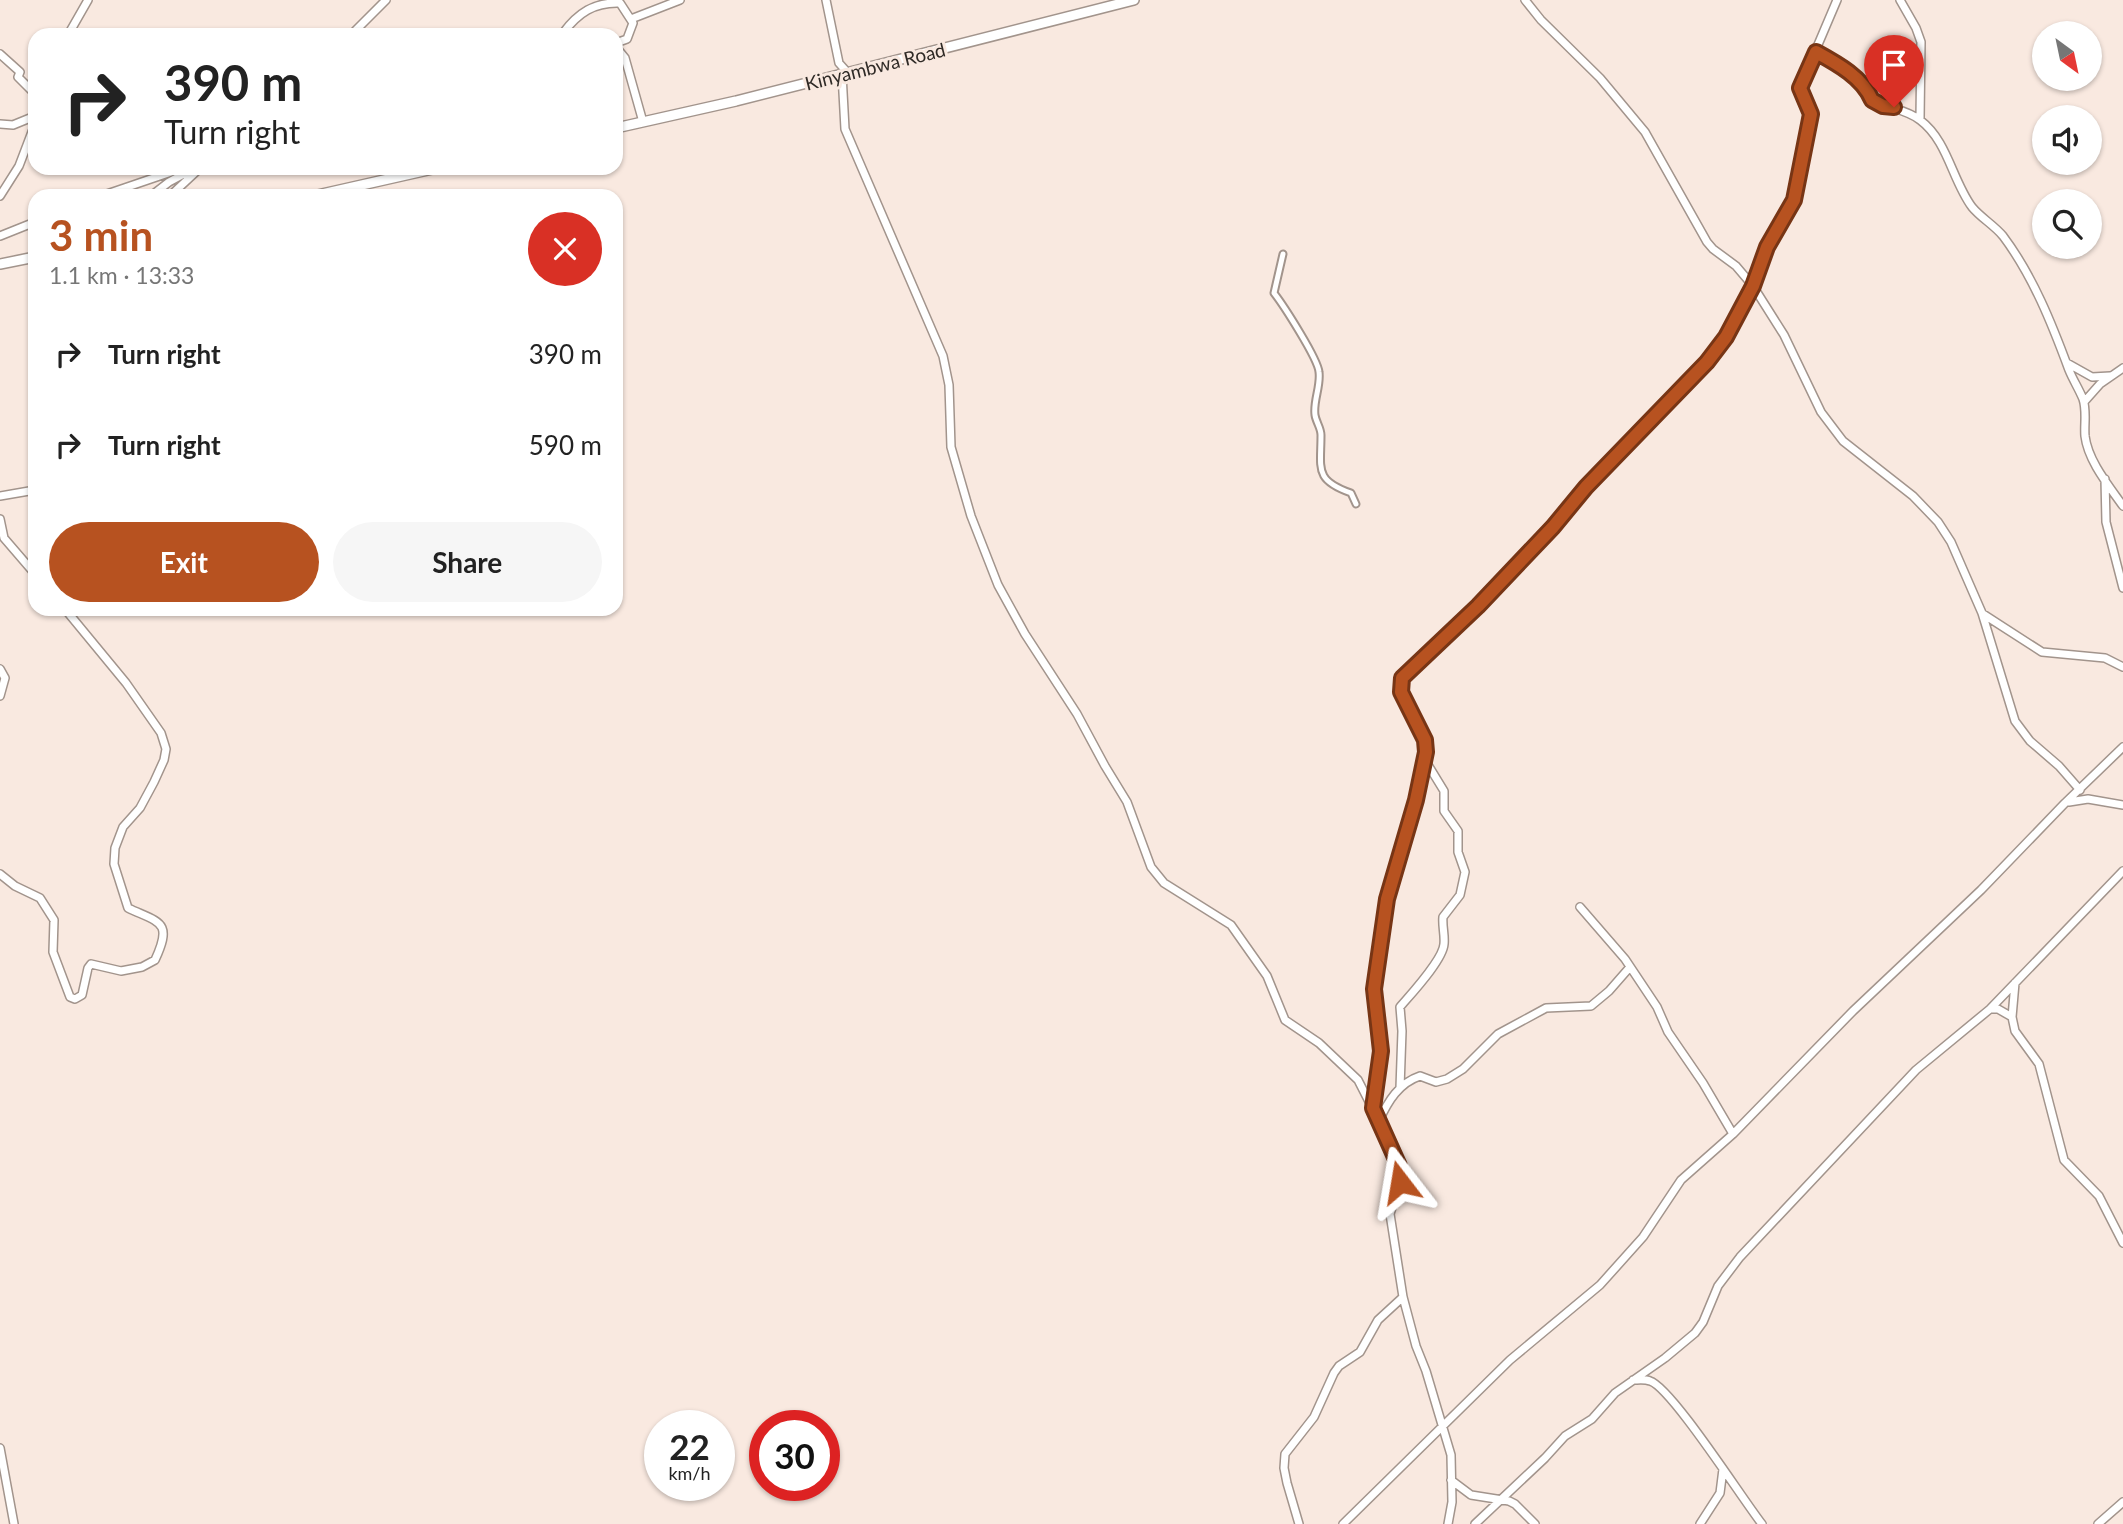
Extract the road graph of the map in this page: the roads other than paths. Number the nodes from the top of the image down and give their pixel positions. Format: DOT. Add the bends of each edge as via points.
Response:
graph roads {
  1 [pos="88,0"];
  2 [pos="386,0"];
  3 [pos="680,0"];
  4 [pos="826,0"];
  5 [pos="1134,0"];
  6 [pos="1525,0"];
  7 [pos="1837,0"];
  8 [pos="1902,1"];
  9 [pos="631,19"];
  10 [pos="72,28"];
  11 [pos="358,28"];
  12 [pos="565,28"];
  13 [pos="623,41"];
  14 [pos="1816,52"];
  15 [pos="0,54"];
  16 [pos="623,55"];
  17 [pos="845,73"];
  18 [pos="28,87"];
  19 [pos="28,119"];
  20 [pos="1920,119"];
  21 [pos="643,122"];
  22 [pos="0,124"];
  23 [pos="623,126"];
  24 [pos="28,142"];
  25 [pos="162,175"];
  26 [pos="182,175"];
  27 [pos="192,175"];
  28 [pos="406,175"];
  29 [pos="122,189"];
  30 [pos="160,189"];
  31 [pos="178,189"];
  32 [pos="344,189"];
  33 [pos="0,196"];
  34 [pos="28,225"];
  35 [pos="0,236"];
  36 [pos="1283,254"];
  37 [pos="28,258"];
  38 [pos="0,264"];
  39 [pos="1753,286"];
  40 [pos="2067,363"];
  41 [pos="2123,368"];
  42 [pos="2110,376"];
  43 [pos="2084,402"];
  44 [pos="2105,480"];
  45 [pos="28,491"];
  46 [pos="0,496"];
  47 [pos="1356,504"];
  48 [pos="2123,506"];
  49 [pos="0,519"];
  50 [pos="2,539"];
  51 [pos="28,567"];
  52 [pos="2123,588"];
  53 [pos="1982,613"];
  54 [pos="71,616"];
  55 [pos="2123,667"];
  56 [pos="0,670"];
  57 [pos="0,695"];
  58 [pos="2123,747"];
  59 [pos="1425,759"];
  60 [pos="2080,790"];
  61 [pos="2064,803"];
  62 [pos="2123,805"];
  63 [pos="2123,871"];
  64 [pos="0,874"];
  65 [pos="1580,907"];
  66 [pos="1630,967"];
  67 [pos="2016,981"];
  68 [pos="1990,1009"];
  69 [pos="2012,1017"];
  70 [pos="1399,1087"];
  71 [pos="1373,1108"];
  72 [pos="1380,1121"];
  73 [pos="1733,1134"];
  74 [pos="2123,1243"];
  75 [pos="1403,1297"];
  76 [pos="1633,1380"];
  77 [pos="1443,1426"];
  78 [pos="0,1448"];
  79 [pos="1723,1468"];
  80 [pos="1451,1480"];
  81 [pos="1501,1499"];
  82 [pos="2123,1502"];
  83 [pos="15,1524"];
  84 [pos="1299,1524"];
  85 [pos="1343,1524"];
  86 [pos="1448,1524"];
  87 [pos="1475,1524"];
  88 [pos="1535,1524"];
  89 [pos="1700,1524"];
  90 [pos="1762,1524"];
  91 [pos="2098,1524"];
  1 -- 10 [label="street"];
  2 -- 11 [label="street"];
  3 -- 9 [label="street"];
  4 -- 17 [label="street"];
  5 -- 17 [label="street, Kinyambwa Road"];
  6 -- 39 [label="street" via="1645,132 1707,242"];
  7 -- 14 [label="street"];
  8 -- 20 [label="street" via="1922,42"];
  9 -- 12 [label="street" via="620,3 605,2 576,16"];
  9 -- 13 [label="street" via="631,33"];
  14 -- 20 [label="street" via="1867,88 1872,100"];
  14 -- 39 [label="street" via="1800,88 1811,114 1794,200 1767,247"];
  15 -- 18 [label="street" via="20,72 18,77"];
  16 -- 21 [label="street"];
  17 -- 21 [label="street, Kinyambwa Road"];
  17 -- 71 [label="street" via="845,129 943,356 951,447 971,516 999,585 1127,802 1150,867 1164,883 1231,925 1267,976 1285,1020 1342,1063 1358,1080"];
  19 -- 22 [label="street"];
  20 -- 40 [label="street" via="1941,146 1971,206 2004,237 2023,268"];
  21 -- 23 [label="street, Kinyambwa Road"];
  24 -- 33 [label="street"];
  25 -- 29 [label="street"];
  26 -- 30 [label="street"];
  27 -- 31 [label="street"];
  28 -- 32 [label="street"];
  34 -- 35 [label="street"];
  36 -- 47 [label="street" via="1274,293 1319,371 1315,414 1321,432 1319,461 1324,478 1351,493"];
  37 -- 38 [label="street"];
  39 -- 53 [label="street" via="1784,334 1830,426 1938,522"];
  39 -- 59 [label="street" via="1707,362 1484,600 1402,678 1401,692 1425,740"];
  40 -- 42 [label="street" via="2092,377"];
  40 -- 43 [label="street"];
  41 -- 42 [label="street"];
  42 -- 43 [label="street"];
  43 -- 44 [label="street" via="2085,439"];
  44 -- 48 [label="street"];
  44 -- 52 [label="street" via="2106,522"];
  45 -- 46 [label="street"];
  49 -- 50 [label="street"];
  50 -- 51 [label="street"];
  53 -- 55 [label="street" via="2042,652 2105,658"];
  53 -- 60 [label="street" via="2019,727"];
  54 -- 64 [label="street" via="126,683 161,733 166,749 146,798 123,827 114,856 128,908 155,919 163,929 155,960 121,971 92,964 82,995 70,998 53,952 54,920 40,898"];
  56 -- 57 [label="street" via="5,678"];
  58 -- 60 [label="street"];
  59 -- 70 [label="street" via="1444,791 1444,811 1458,831 1465,877 1460,895 1443,917 1442,951 1400,1007"];
  59 -- 71 [label="street" via="1390,886 1374,977 1381,1051"];
  60 -- 61 [label="street"];
  61 -- 62 [label="street" via="2088,799"];
  61 -- 73 [label="street"];
  63 -- 67 [label="street"];
  65 -- 66 [label="street"];
  66 -- 70 [label="street" via="1591,1006 1546,1008 1498,1034 1447,1079 1436,1082 1420,1076"];
  66 -- 73 [label="street"];
  67 -- 68 [label="street"];
  67 -- 69 [label="street"];
  68 -- 69 [label="street"];
  68 -- 76 [label="street" via="1916,1070 1740,1257 1718,1286 1695,1333"];
  69 -- 74 [label="street" via="2015,1031 2039,1064 2064,1160 2099,1196"];
  70 -- 72 [label="street"];
  71 -- 72 [label="street"];
  72 -- 75 [label="street" via="1401,1176 1390,1214"];
  73 -- 77 [label="street" via="1681,1180 1643,1237 1600,1285 1510,1360"];
  75 -- 77 [label="street"];
  75 -- 84 [label="street" via="1378,1320 1360,1352 1339,1366 1314,1417 1285,1454 1287,1483"];
  76 -- 79 [label="street" via="1657,1385"];
  76 -- 81 [label="street" via="1592,1419 1565,1436"];
  77 -- 80 [label="street" via="1451,1455"];
  77 -- 85 [label="street"];
  78 -- 83 [label="street"];
  79 -- 89 [label="street" via="1720,1493"];
  79 -- 90 [label="street"];
  80 -- 81 [label="street" via="1471,1495"];
  80 -- 86 [label="street"];
  81 -- 87 [label="street"];
  81 -- 88 [label="street" via="1515,1504"];
  82 -- 91 [label="street"];
}
